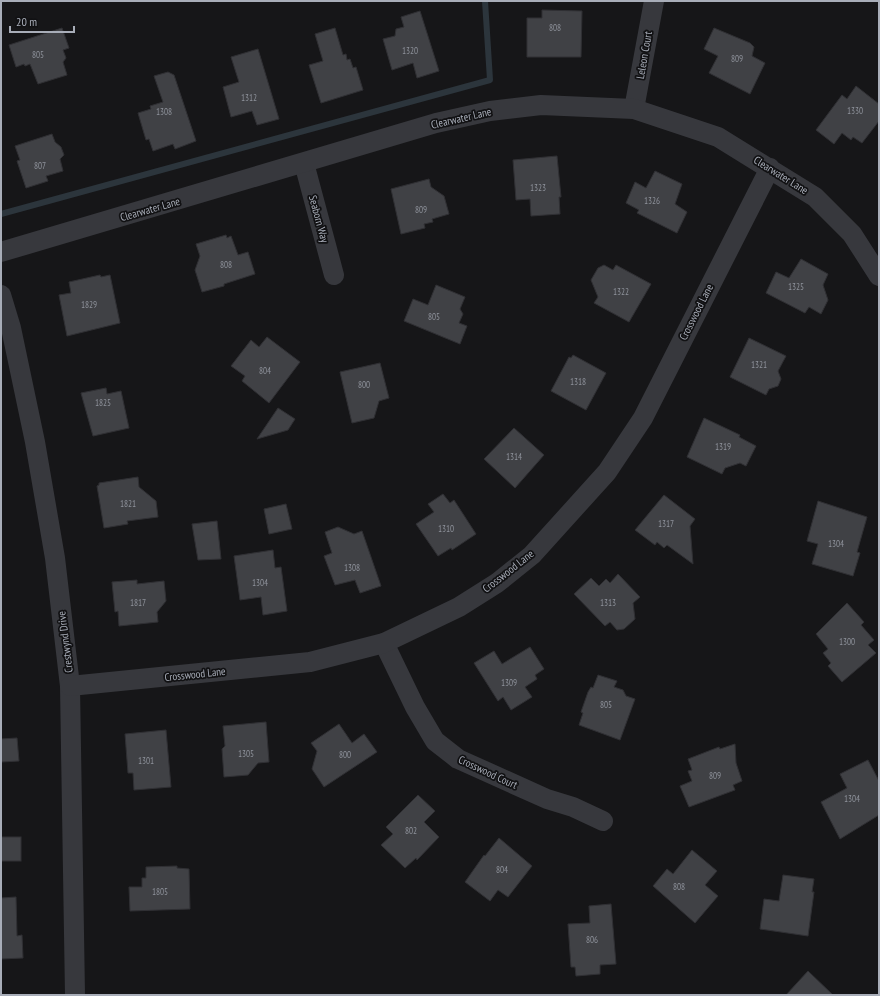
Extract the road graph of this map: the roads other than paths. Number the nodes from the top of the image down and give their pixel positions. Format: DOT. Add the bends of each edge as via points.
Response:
graph roads {
  1 [pos="654,1"];
  2 [pos="634,109"];
  3 [pos="304,163"];
  4 [pos="770,168"];
  5 [pos="1,252"];
  6 [pos="334,275"];
  7 [pos="879,276"];
  8 [pos="1,295"];
  9 [pos="384,643"];
  10 [pos="70,686"];
  11 [pos="602,821"];
  12 [pos="76,995"];
  1 -- 2 [label="street, Leleon Court"];
  2 -- 3 [label="street, Clearwater Lane" via="541,106 490,111 436,123"];
  2 -- 4 [label="street, Clearwater Lane" via="718,137"];
  3 -- 5 [label="street, Clearwater Lane"];
  3 -- 6 [label="street, Seaborn Way"];
  4 -- 7 [label="street, Clearwater Lane" via="815,197 852,234"];
  4 -- 9 [label="street, Crosswood Lane" via="643,418 607,472 532,555 497,582 459,606"];
  8 -- 10 [label="street, Crestwynd Drive" via="11,328 35,442 55,558"];
  9 -- 10 [label="street, Crosswood Lane" via="310,662"];
  9 -- 11 [label="street, Crosswood Court" via="415,707 435,741 452,755"];
  10 -- 12 [label="street, Crestwynd Drive"];
}
